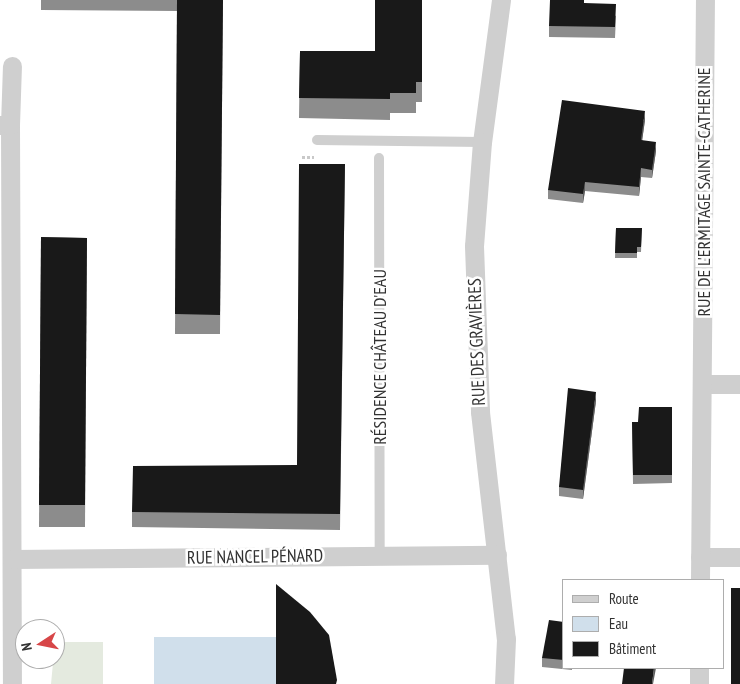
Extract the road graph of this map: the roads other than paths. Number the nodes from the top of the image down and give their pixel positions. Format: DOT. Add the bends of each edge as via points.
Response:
graph roads {
  1 [pos="501,0"];
  2 [pos="705,0"];
  3 [pos="12,66"];
  4 [pos="5,125"];
  5 [pos="316,140"];
  6 [pos="482,142"];
  7 [pos="379,158"];
  8 [pos="6,289"];
  9 [pos="702,384"];
  10 [pos="740,384"];
  11 [pos="380,555"];
  12 [pos="497,555"];
  13 [pos="700,557"];
  14 [pos="740,557"];
  15 [pos="12,559"];
  16 [pos="700,579"];
  17 [pos="699,669"];
  18 [pos="12,684"];
  19 [pos="504,684"];
  20 [pos="699,684"];
  1 -- 6 [label="street, RUE DES GRAVIÈRES"];
  2 -- 9 [label="street, RUE DE L'ERMITAGE SAINTE-CATHERINE"];
  3 -- 4 [label="street"];
  4 -- 8 [label="street"];
  5 -- 6 [label="lane"];
  6 -- 12 [label="street, RUE DES GRAVIÈRES" via="474,246 475,325"];
  7 -- 11 [label="lane, RÉSIDENCE CHÂTEAU D'EAU"];
  8 -- 15 [label="street"];
  9 -- 10 [label="street"];
  9 -- 13 [label="street"];
  11 -- 12 [label="street, RUE NANCEL PÉNARD"];
  11 -- 15 [label="street, RUE NANCEL PÉNARD"];
  12 -- 19 [label="street, RUE DES GRAVIÈRES" via="506,639"];
  13 -- 14 [label="street"];
  13 -- 16 [label="street"];
  15 -- 18 [label="street"];
  17 -- 20 [label="street"];
}
